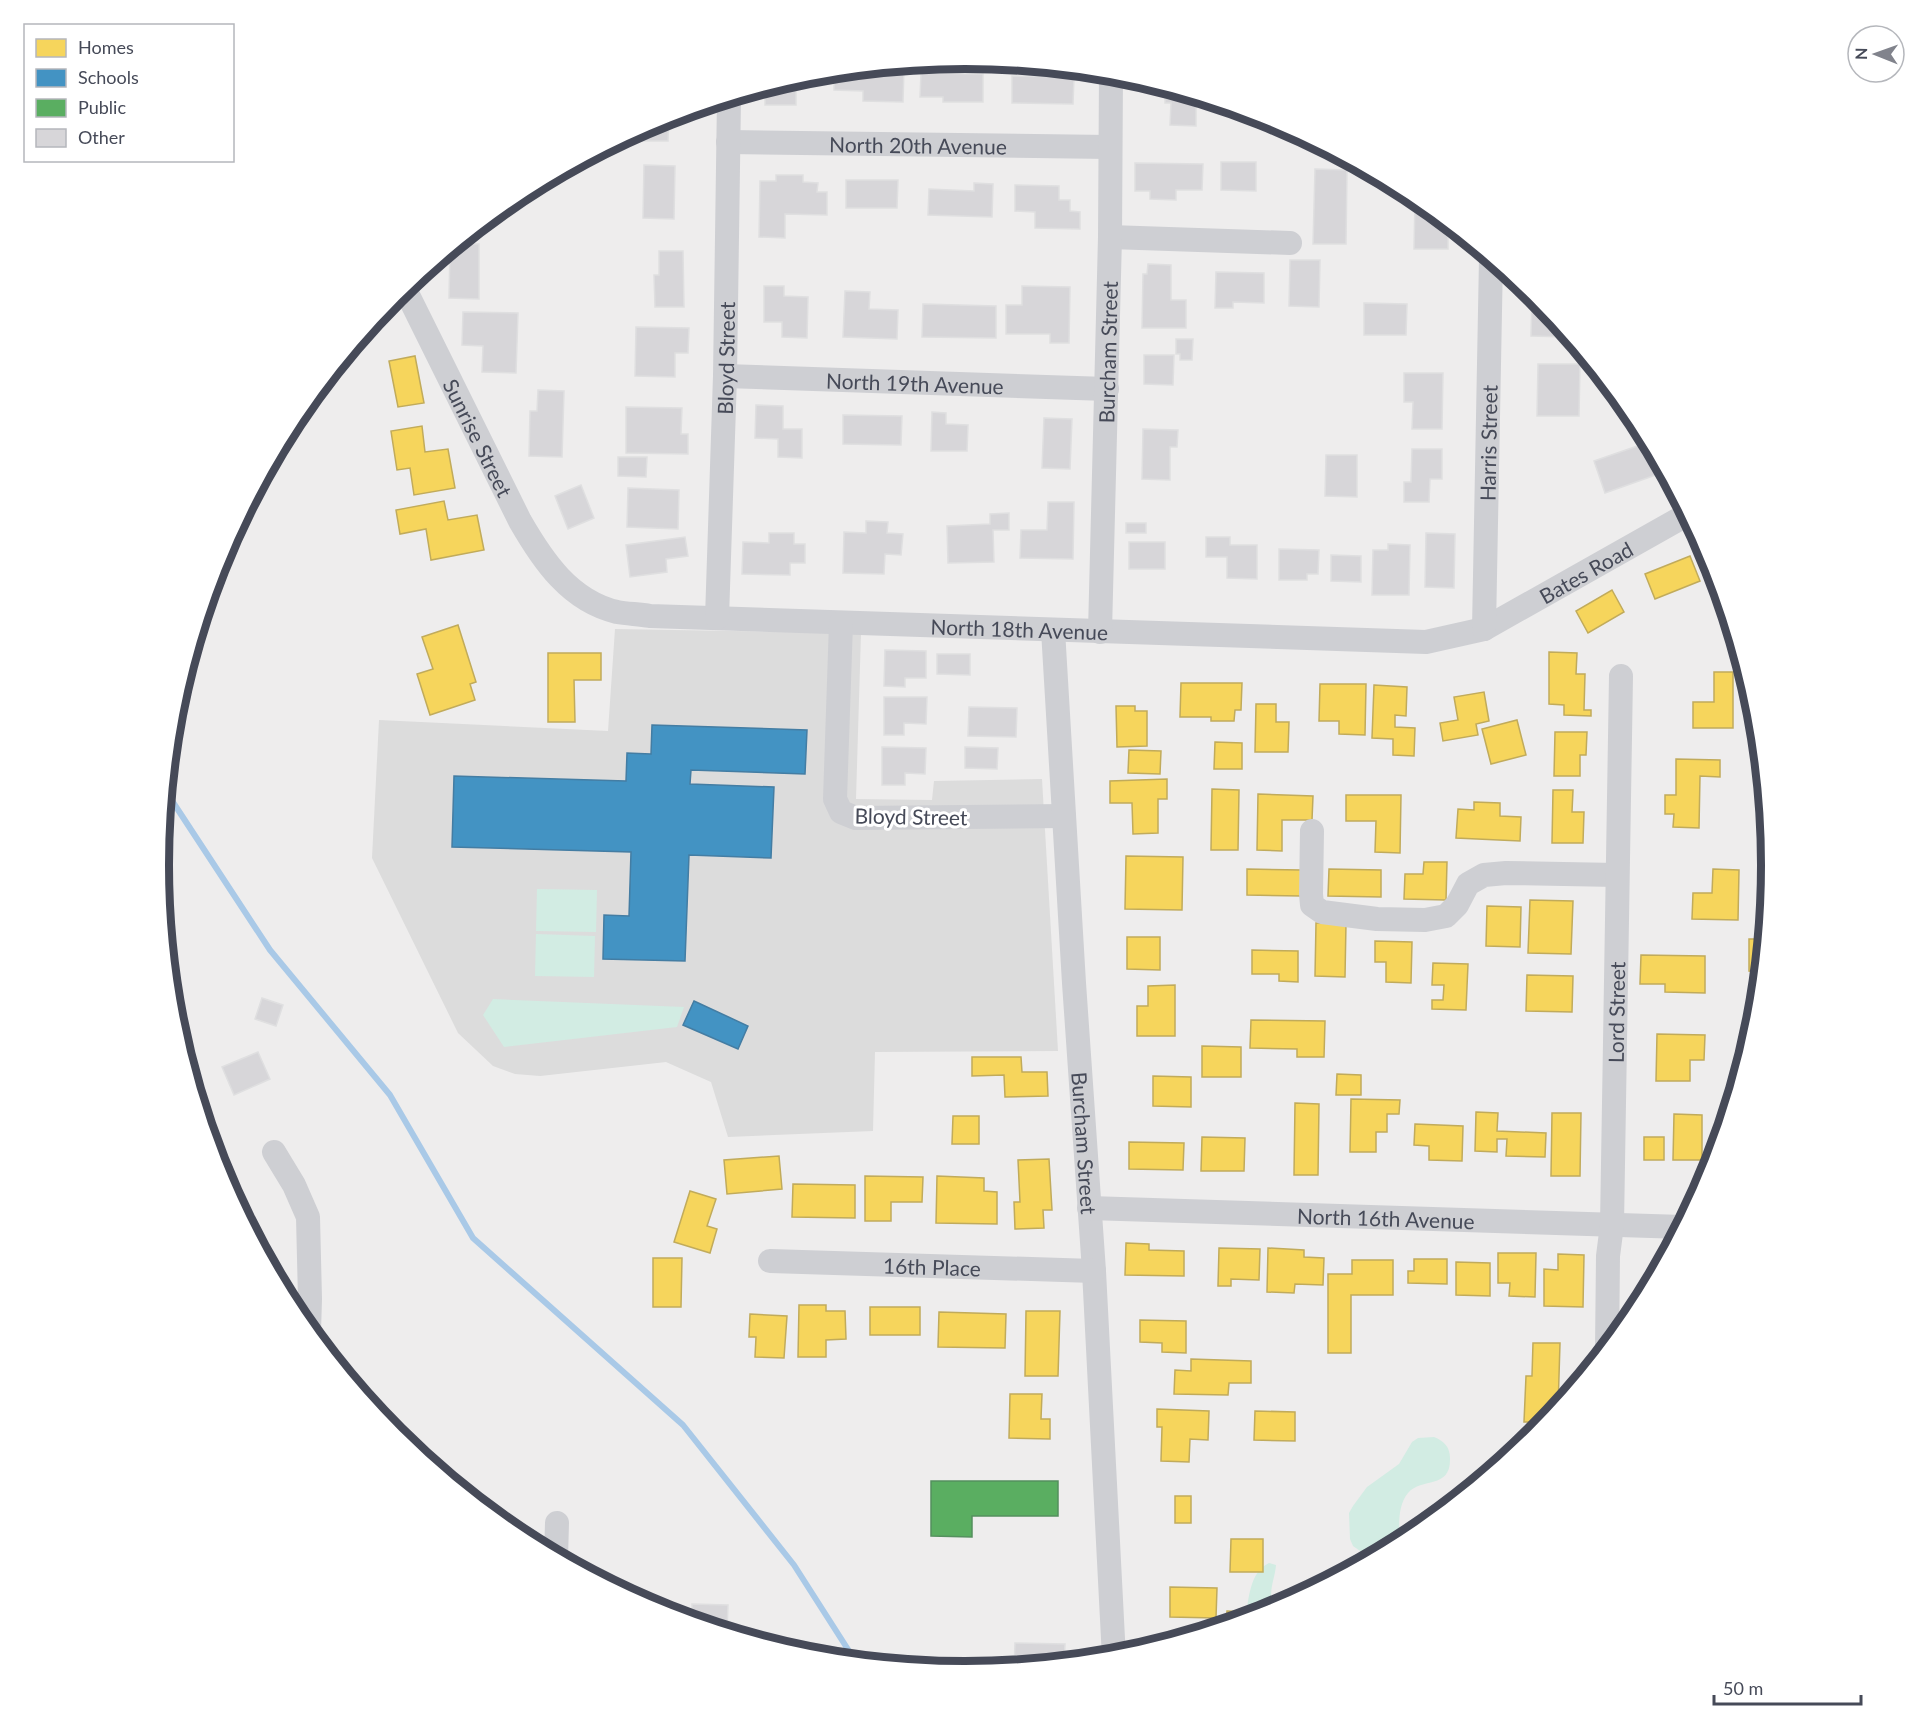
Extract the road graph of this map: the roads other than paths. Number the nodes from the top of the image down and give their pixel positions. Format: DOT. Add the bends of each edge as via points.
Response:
graph roads {
  1 [pos="1111,83"];
  2 [pos="729,105"];
  3 [pos="728,141"];
  4 [pos="1109,147"];
  5 [pos="1110,237"];
  6 [pos="1290,243"];
  7 [pos="1491,268"];
  8 [pos="408,296"];
  9 [pos="725,376"];
  10 [pos="1107,388"];
  11 [pos="1681,518"];
  12 [pos="563,581"];
  13 [pos="717,618"];
  14 [pos="841,623"];
  15 [pos="1484,629"];
  16 [pos="1053,630"];
  17 [pos="1100,632"];
  18 [pos="1621,676"];
  19 [pos="1064,816"];
  20 [pos="1312,831"];
  21 [pos="1617,875"];
  22 [pos="274,1152"];
  23 [pos="1089,1208"];
  24 [pos="1612,1225"];
  25 [pos="1674,1227"];
  26 [pos="770,1261"];
  27 [pos="1094,1271"];
  28 [pos="309,1317"];
  29 [pos="1607,1336"];
  30 [pos="557,1523"];
  31 [pos="556,1549"];
  32 [pos="1113,1648"];
  1 -- 4 [label="street, Burcham Street"];
  2 -- 3 [label="street, Bloyd Street"];
  3 -- 4 [label="street, North 20th Avenue"];
  3 -- 9 [label="street, Bloyd Street"];
  4 -- 5 [label="street, Burcham Street"];
  5 -- 6 [label="street"];
  5 -- 10 [label="street, Burcham Street"];
  7 -- 15 [label="street, Harris Street"];
  8 -- 12 [label="street, Sunrise Street" via="520,522 539,554"];
  9 -- 10 [label="street, North 19th Avenue"];
  9 -- 13 [label="street, Bloyd Street"];
  10 -- 17 [label="street, Burcham Street"];
  11 -- 15 [label="street, Bates Road"];
  12 -- 13 [label="street, North 18th Avenue" via="585,600 617,612"];
  13 -- 14 [label="street, North 18th Avenue"];
  14 -- 16 [label="street, North 18th Avenue"];
  14 -- 19 [label="street, Bloyd Street" via="835,799 841,812 856,818"];
  15 -- 17 [label="street, North 18th Avenue" via="1426,642"];
  16 -- 17 [label="street, North 18th Avenue"];
  16 -- 19 [label="street, Burcham Street"];
  18 -- 21 [label="street, Lord Street"];
  19 -- 23 [label="street, Burcham Street"];
  20 -- 21 [label="street" via="1312,905 1322,912 1425,920 1446,916 1468,884 1484,875"];
  21 -- 24 [label="street, Lord Street"];
  22 -- 28 [label="street" via="308,1217"];
  23 -- 24 [label="street, North 16th Avenue"];
  23 -- 27 [label="street, Burcham Street"];
  24 -- 25 [label="street, North 16th Avenue"];
  24 -- 29 [label="street, Lord Street"];
  26 -- 27 [label="street, 16th Place"];
  27 -- 32 [label="street, Burcham Street"];
  30 -- 31 [label="street"];
}
